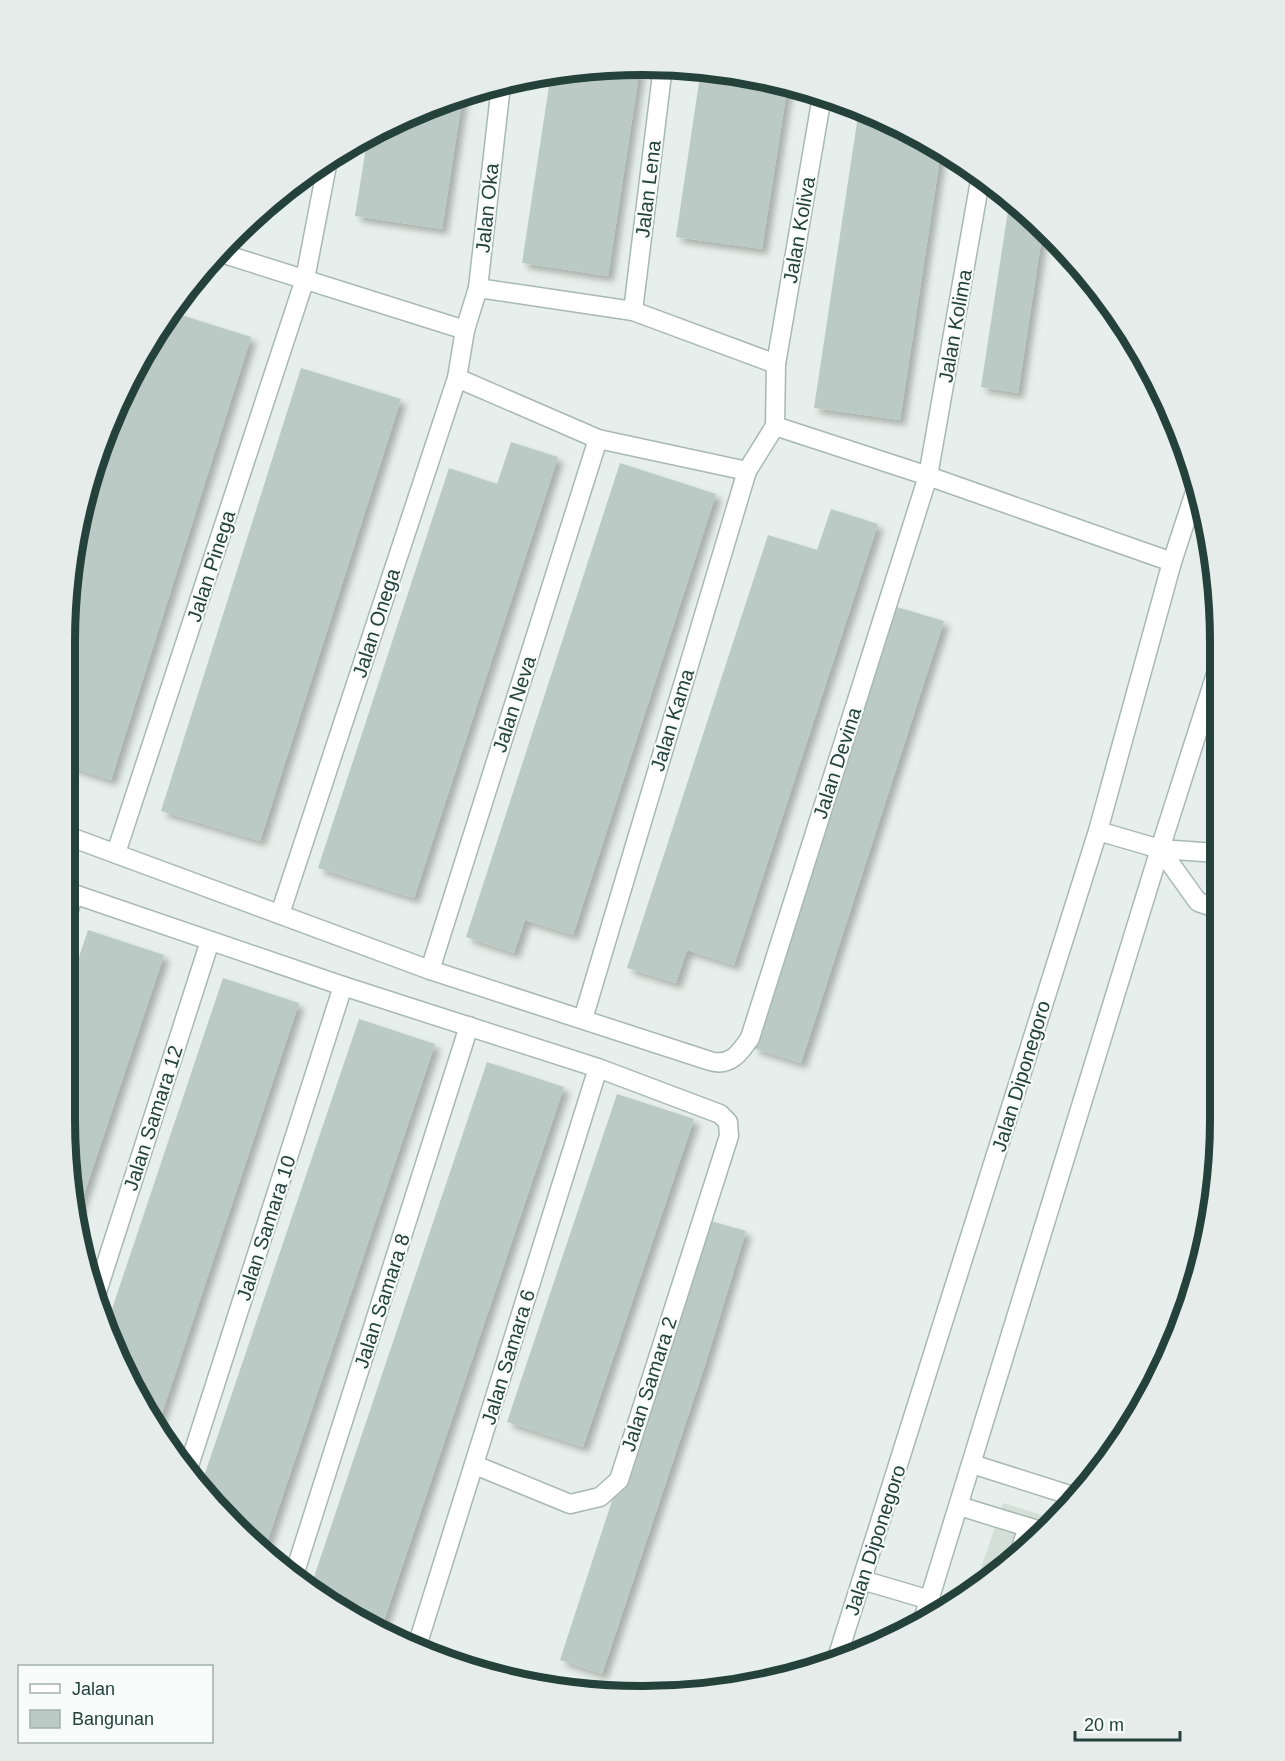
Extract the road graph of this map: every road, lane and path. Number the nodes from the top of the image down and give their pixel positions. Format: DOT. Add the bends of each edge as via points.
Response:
graph roads {
  1 [pos="662,76"];
  2 [pos="500,93"];
  3 [pos="821,104"];
  4 [pos="326,172"];
  5 [pos="979,186"];
  6 [pos="228,255"];
  7 [pos="305,279"];
  8 [pos="478,288"];
  9 [pos="633,311"];
  10 [pos="465,330"];
  11 [pos="776,364"];
  12 [pos="457,378"];
  13 [pos="774,426"];
  14 [pos="598,438"];
  15 [pos="747,471"];
  16 [pos="928,476"];
  17 [pos="1192,501"];
  18 [pos="1172,562"];
  19 [pos="1210,693"];
  20 [pos="1098,831"];
  21 [pos="75,839"];
  22 [pos="1160,849"];
  23 [pos="116,853"];
  24 [pos="1210,853"];
  25 [pos="75,895"];
  26 [pos="1210,906"];
  27 [pos="280,914"];
  28 [pos="210,941"];
  29 [pos="430,970"];
  30 [pos="343,986"];
  31 [pos="583,1019"];
  32 [pos="470,1026"];
  33 [pos="598,1068"];
  34 [pos="100,1284"];
  35 [pos="190,1462"];
  36 [pos="972,1464"];
  37 [pos="474,1465"];
  38 [pos="1068,1494"];
  39 [pos="959,1506"];
  40 [pos="1035,1529"];
  41 [pos="296,1568"];
  42 [pos="862,1580"];
  43 [pos="930,1600"];
  44 [pos="927,1610"];
  45 [pos="419,1640"];
  46 [pos="839,1651"];
  1 -- 9 [label="street, Jalan Lena"];
  2 -- 8 [label="street, Jalan Oka"];
  3 -- 11 [label="street, Jalan Koliva"];
  4 -- 7 [label="street, Jalan Pinega"];
  5 -- 16 [label="street, Jalan Kolima"];
  6 -- 7 [label="street"];
  7 -- 10 [label="street"];
  7 -- 23 [label="street, Jalan Pinega"];
  8 -- 9 [label="street"];
  8 -- 10 [label="street, Jalan Oka"];
  9 -- 11 [label="street"];
  10 -- 12 [label="street, Jalan Onega"];
  11 -- 13 [label="street, Jalan Koliva"];
  12 -- 14 [label="street"];
  12 -- 27 [label="street, Jalan Onega"];
  13 -- 15 [label="street, Jalan Kama"];
  13 -- 16 [label="street"];
  14 -- 15 [label="street"];
  14 -- 29 [label="street, Jalan Neva"];
  15 -- 31 [label="street, Jalan Kama"];
  16 -- 18 [label="street"];
  16 -- 31 [label="street, Jalan Devina" via="750,1038 727,1062 720,1064"];
  17 -- 18 [label="street, Jalan Diponegoro"];
  18 -- 20 [label="street, Jalan Diponegoro"];
  19 -- 22 [label="street"];
  20 -- 22 [label="street"];
  20 -- 42 [label="street, Jalan Diponegoro"];
  21 -- 23 [label="street"];
  22 -- 24 [label="street"];
  22 -- 26 [label="street" via="1198,902"];
  22 -- 36 [label="street"];
  23 -- 27 [label="street"];
  25 -- 28 [label="street"];
  27 -- 29 [label="street"];
  28 -- 30 [label="street"];
  28 -- 34 [label="street, Jalan Samara 12"];
  29 -- 31 [label="street"];
  30 -- 32 [label="street"];
  30 -- 35 [label="street, Jalan Samara 10"];
  32 -- 33 [label="street"];
  32 -- 41 [label="street, Jalan Samara 8"];
  33 -- 37 [label="street, Jalan Samara 6"];
  33 -- 37 [label="street, Jalan Samara 2" via="720,1113 728,1122 729,1136 619,1480 600,1497 570,1504"];
  36 -- 38 [label="street"];
  36 -- 39 [label="street"];
  37 -- 45 [label="street, Jalan Samara 6"];
  39 -- 40 [label="street"];
  39 -- 43 [label="street"];
  42 -- 43 [label="street"];
  42 -- 46 [label="street, Jalan Diponegoro"];
  43 -- 44 [label="street"];
}
